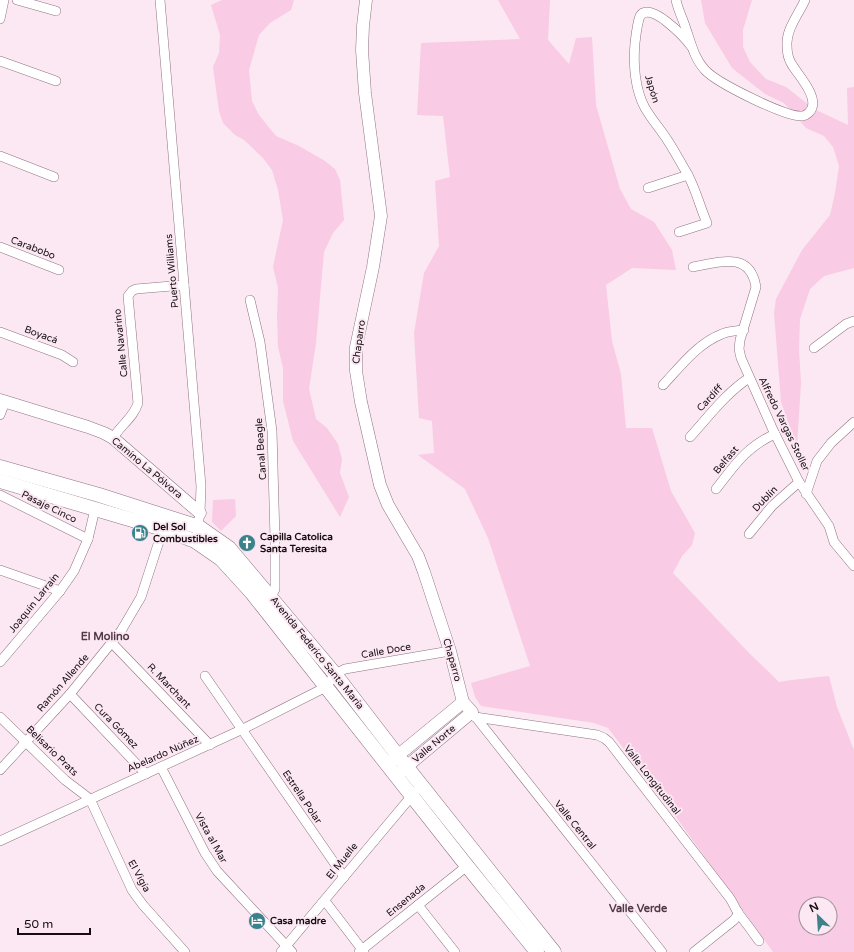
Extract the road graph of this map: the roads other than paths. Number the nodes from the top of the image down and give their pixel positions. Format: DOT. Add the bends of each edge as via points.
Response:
graph roads {
  1 [pos="4,0"];
  2 [pos="17,0"];
  3 [pos="160,0"];
  4 [pos="366,0"];
  5 [pos="676,0"];
  6 [pos="805,0"];
  7 [pos="56,11"];
  8 [pos="0,19"];
  9 [pos="691,46"];
  10 [pos="0,61"];
  11 [pos="56,81"];
  12 [pos="0,156"];
  13 [pos="688,175"];
  14 [pos="54,177"];
  15 [pos="648,188"];
  16 [pos="679,232"];
  17 [pos="0,247"];
  18 [pos="693,267"];
  19 [pos="59,270"];
  20 [pos="184,285"];
  21 [pos="250,300"];
  22 [pos="854,321"];
  23 [pos="744,330"];
  24 [pos="0,332"];
  25 [pos="814,348"];
  26 [pos="73,362"];
  27 [pos="750,378"];
  28 [pos="663,385"];
  29 [pos="2,401"];
  30 [pos="0,415"];
  31 [pos="854,422"];
  32 [pos="774,434"];
  33 [pos="690,437"];
  34 [pos="113,438"];
  35 [pos="0,467"];
  36 [pos="0,481"];
  37 [pos="799,482"];
  38 [pos="716,490"];
  39 [pos="806,494"];
  40 [pos="0,495"];
  41 [pos="95,509"];
  42 [pos="200,513"];
  43 [pos="163,529"];
  44 [pos="197,534"];
  45 [pos="749,534"];
  46 [pos="88,539"];
  47 [pos="853,565"];
  48 [pos="0,570"];
  49 [pos="60,591"];
  50 [pos="271,597"];
  51 [pos="112,643"];
  52 [pos="4,651"];
  53 [pos="450,651"];
  54 [pos="0,662"];
  55 [pos="205,676"];
  56 [pos="330,681"];
  57 [pos="70,694"];
  58 [pos="464,702"];
  59 [pos="473,715"];
  60 [pos="0,717"];
  61 [pos="243,730"];
  62 [pos="26,741"];
  63 [pos="210,745"];
  64 [pos="397,765"];
  65 [pos="161,767"];
  66 [pos="0,770"];
  67 [pos="146,774"];
  68 [pos="422,786"];
  69 [pos="411,795"];
  70 [pos="90,800"];
  71 [pos="0,841"];
  72 [pos="467,866"];
  73 [pos="344,877"];
  74 [pos="325,901"];
  75 [pos="418,905"];
  76 [pos="738,912"];
  77 [pos="759,940"];
  78 [pos="287,950"];
  79 [pos="545,950"];
  80 [pos="362,951"];
  81 [pos="452,951"];
  82 [pos="186,952"];
  83 [pos="662,952"];
  84 [pos="694,952"];
  1 -- 8 [label="street"];
  2 -- 7 [label="street"];
  3 -- 20 [label="street, Puerto Williams"];
  4 -- 53 [label="street, Chaparro" via="362,50 381,216 356,347 356,371 380,485 388,505 418,556"];
  5 -- 9 [label="street"];
  6 -- 9 [label="street" via="793,23 787,44 790,62 810,92 813,104 811,110 803,116 764,104 718,81 705,70"];
  9 -- 13 [label="street, Japón" via="673,24 656,11 650,9 640,16 634,54 639,91 645,108"];
  10 -- 11 [label="street"];
  12 -- 14 [label="street"];
  13 -- 15 [label="street"];
  13 -- 16 [label="street, Japón" via="707,223"];
  17 -- 19 [label="street, Carabobo"];
  18 -- 23 [label="street, Alfredo Vargas Stoller" via="735,262 748,268 756,287"];
  20 -- 34 [label="street, Calle Navarino" via="136,289 128,296 138,403"];
  20 -- 42 [label="street, Puerto Williams" via="201,486"];
  21 -- 50 [label="street, Canal Beagle" via="260,342 272,431 275,589"];
  22 -- 25 [label="street"];
  23 -- 27 [label="street, Alfredo Vargas Stoller" via="739,349"];
  23 -- 28 [label="street" via="722,334 706,343"];
  24 -- 26 [label="street, Boyacá" via="62,355"];
  27 -- 32 [label="street, Alfredo Vargas Stoller"];
  27 -- 33 [label="street, Cardiff" via="726,396"];
  29 -- 30 [label="street"];
  29 -- 34 [label="street, Camino La Pólvora" via="88,427"];
  31 -- 39 [label="street" via="831,443 817,461"];
  32 -- 37 [label="street, Alfredo Vargas Stoller"];
  32 -- 38 [label="street, Belfast" via="745,453"];
  34 -- 42 [label="street, Camino La Pólvora"];
  35 -- 44 [label="main road, Avenida Federico Santa María" via="99,495"];
  36 -- 41 [label="main road, Avenida Federico Santa María"];
  37 -- 39 [label="street, Alfredo Vargas Stoller"];
  37 -- 45 [label="street, Dublín" via="772,506"];
  39 -- 47 [label="street, Alfredo Vargas Stoller" via="829,526 834,542"];
  40 -- 46 [label="street, Pasaje Cinco"];
  41 -- 43 [label="main road, Avenida Federico Santa María"];
  41 -- 46 [label="street, Joaquín Larraín"];
  42 -- 44 [label="street, Puerto Williams"];
  43 -- 44 [label="main road, Avenida Federico Santa María"];
  43 -- 51 [label="street, Ramón Allende" via="141,597"];
  44 -- 50 [label="main road, Avenida Federico Santa María" via="229,548"];
  44 -- 56 [label="main road, Avenida Federico Santa María"];
  46 -- 49 [label="street, Joaquín Larraín" via="74,571"];
  48 -- 49 [label="street"];
  49 -- 52 [label="street, Joaquín Larraín"];
  50 -- 56 [label="main road, Avenida Federico Santa María"];
  51 -- 57 [label="street, Ramón Allende"];
  51 -- 63 [label="street, R. Marchant"];
  52 -- 54 [label="street, Joaquín Larraín"];
  53 -- 56 [label="street, Calle Doce" via="345,669"];
  53 -- 58 [label="street, Chaparro"];
  55 -- 61 [label="street, Estrella Polar"];
  56 -- 61 [label="street, Abelardo Núñez"];
  56 -- 64 [label="main road, Avenida Federico Santa María"];
  57 -- 62 [label="street, Ramón Allende"];
  57 -- 67 [label="street, Cura Gómez"];
  58 -- 59 [label="street, Chaparro"];
  58 -- 64 [label="street, Valle Norte"];
  59 -- 64 [label="street, Valle Norte"];
  59 -- 76 [label="street, Valle Longitudinal" via="604,738 729,897"];
  59 -- 83 [label="street, Valle Central"];
  60 -- 62 [label="street, Belisario Prats"];
  61 -- 63 [label="street, Abelardo Núñez"];
  61 -- 73 [label="street, Estrella Polar"];
  62 -- 66 [label="street, Ramón Allende"];
  62 -- 70 [label="street, Belisario Prats" via="65,780"];
  63 -- 65 [label="street, Abelardo Núñez"];
  64 -- 68 [label="main road, Avenida Federico Santa María"];
  64 -- 69 [label="main road, Avenida Federico Santa María"];
  65 -- 67 [label="street, Abelardo Núñez"];
  65 -- 78 [label="street, Vista al Mar" via="204,853"];
  67 -- 70 [label="street, Abelardo Núñez"];
  68 -- 69 [label="street, El Muelle"];
  68 -- 79 [label="main road, Avenida Federico Santa María"];
  69 -- 72 [label="main road, Avenida Federico Santa María"];
  69 -- 73 [label="street, El Muelle"];
  70 -- 71 [label="street, Abelardo Núñez"];
  70 -- 82 [label="street, El Vigía" via="132,890"];
  72 -- 75 [label="street, Ensenada"];
  72 -- 79 [label="main road, Avenida Federico Santa María"];
  73 -- 74 [label="street, El Muelle"];
  74 -- 78 [label="street, El Muelle"];
  74 -- 80 [label="street"];
  75 -- 80 [label="street, Ensenada"];
  75 -- 81 [label="street"];
  76 -- 77 [label="street, Valle Longitudinal"];
  76 -- 84 [label="street" via="734,920"];
}
